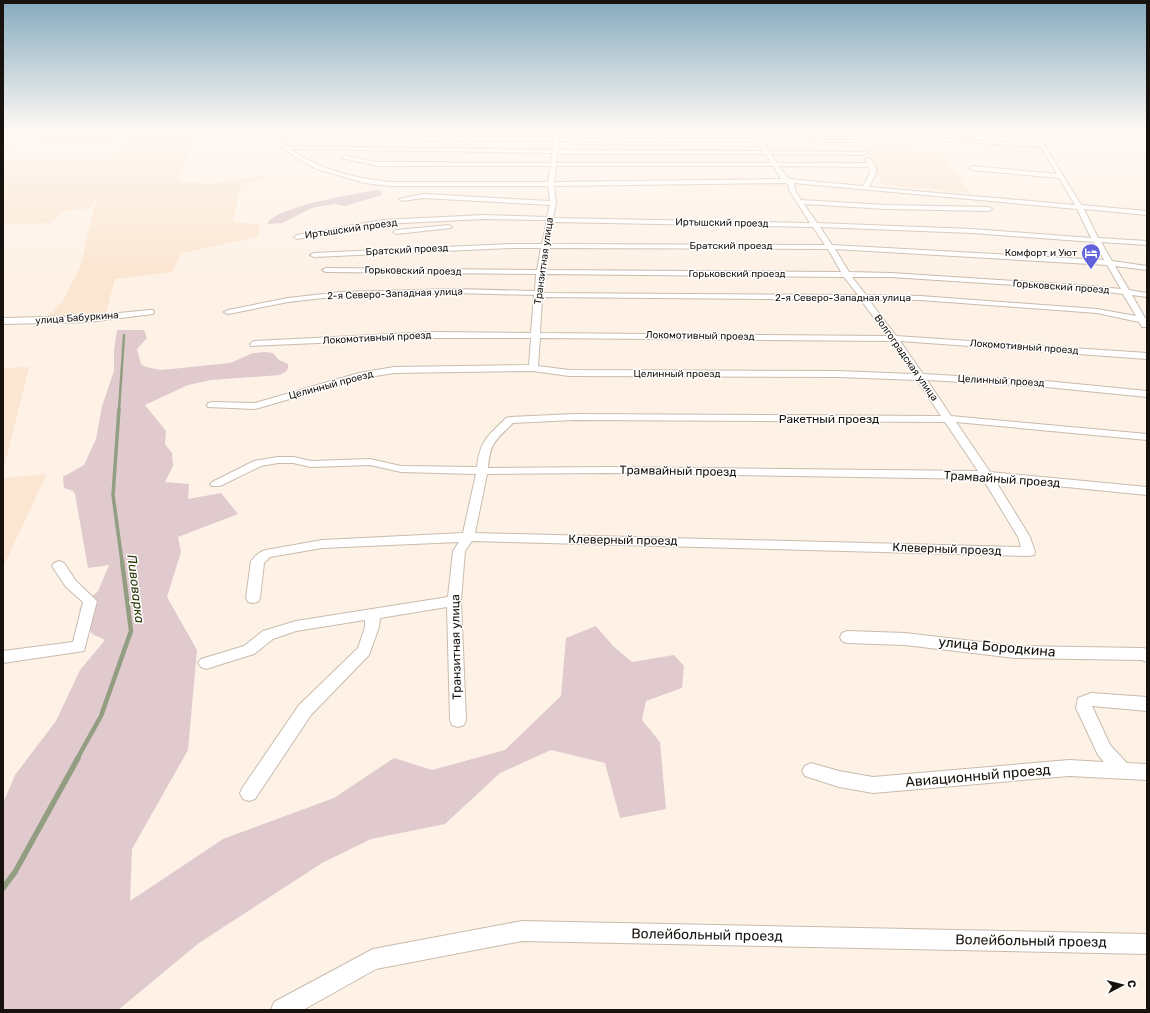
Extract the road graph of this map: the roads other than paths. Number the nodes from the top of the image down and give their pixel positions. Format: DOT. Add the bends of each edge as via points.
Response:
graph roads {
  1 [pos="356,177"];
  2 [pos="552,177"];
  3 [pos="783,177"];
  4 [pos="871,177"];
  5 [pos="1061,177"];
  6 [pos="788,182"];
  7 [pos="551,183"];
  8 [pos="866,188"];
  9 [pos="402,199"];
  10 [pos="799,202"];
  11 [pos="553,203"];
  12 [pos="1079,207"];
  13 [pos="990,209"];
  14 [pos="1147,213"];
  15 [pos="548,221"];
  16 [pos="813,224"];
  17 [pos="396,232"];
  18 [pos="297,236"];
  19 [pos="1096,240"];
  20 [pos="1147,243"];
  21 [pos="544,246"];
  22 [pos="830,247"];
  23 [pos="314,255"];
  24 [pos="1110,263"];
  25 [pos="1147,268"];
  26 [pos="326,270"];
  27 [pos="540,273"];
  28 [pos="846,274"];
  29 [pos="1125,292"];
  30 [pos="538,294"];
  31 [pos="1147,295"];
  32 [pos="863,297"];
  33 [pos="150,312"];
  34 [pos="228,312"];
  35 [pos="1145,320"];
  36 [pos="3,321"];
  37 [pos="1147,329"];
  38 [pos="535,335"];
  39 [pos="894,339"];
  40 [pos="254,344"];
  41 [pos="1147,356"];
  42 [pos="533,368"];
  43 [pos="920,377"];
  44 [pos="1147,394"];
  45 [pos="212,405"];
  46 [pos="510,420"];
  47 [pos="948,420"];
  48 [pos="1147,437"];
  49 [pos="482,471"];
  50 [pos="987,476"];
  51 [pos="216,484"];
  52 [pos="1147,491"];
  53 [pos="468,537"];
  54 [pos="1029,552"];
  55 [pos="59,566"];
  56 [pos="253,598"];
  57 [pos="454,601"];
  58 [pos="373,615"];
  59 [pos="848,637"];
  60 [pos="3,656"];
  61 [pos="1147,656"];
  62 [pos="206,663"];
  63 [pos="1147,704"];
  64 [pos="458,720"];
  65 [pos="811,771"];
  66 [pos="1124,771"];
  67 [pos="1147,772"];
  68 [pos="250,793"];
  69 [pos="1147,944"];
  70 [pos="282,1010"];
  1 -- 7 [label="street" via="371,181 427,185"];
  2 -- 7 [label="street, Транзитная улица"];
  3 -- 6 [label="street, Волгоградская улица"];
  4 -- 8 [label="street"];
  5 -- 12 [label="street"];
  6 -- 7 [label="street"];
  6 -- 8 [label="street"];
  6 -- 10 [label="street, Волгоградская улица" via="792,184 792,190"];
  7 -- 11 [label="street, Транзитная улица"];
  8 -- 12 [label="street"];
  9 -- 11 [label="street" via="423,196"];
  10 -- 13 [label="street"];
  10 -- 16 [label="street, Волгоградская улица"];
  11 -- 15 [label="street, Транзитная улица"];
  12 -- 14 [label="street"];
  12 -- 19 [label="street"];
  15 -- 16 [label="street, Иртышский проезд"];
  15 -- 17 [label="street, Иртышский проезд"];
  15 -- 18 [label="street, Иртышский проезд" via="544,218 484,217 382,222"];
  15 -- 21 [label="street, Транзитная улица"];
  16 -- 19 [label="street, Иртышский проезд"];
  16 -- 22 [label="street, Волгоградская улица"];
  19 -- 20 [label="street, Иртышский проезд"];
  19 -- 24 [label="street"];
  21 -- 22 [label="street, Братский проезд"];
  21 -- 23 [label="street, Братский проезд"];
  21 -- 27 [label="street, Транзитная улица"];
  22 -- 24 [label="street, Братский проезд"];
  22 -- 28 [label="street, Волгоградская улица"];
  24 -- 25 [label="street, Братский проезд"];
  24 -- 29 [label="street"];
  26 -- 27 [label="street, Горьковский проезд"];
  27 -- 28 [label="street, Горьковский проезд"];
  27 -- 30 [label="street, Транзитная улица"];
  28 -- 29 [label="street, Горьковский проезд"];
  28 -- 32 [label="street, Волгоградская улица"];
  29 -- 31 [label="street, Горьковский проезд"];
  29 -- 35 [label="street"];
  30 -- 32 [label="street, 2-я Северо-Западная улица"];
  30 -- 34 [label="street, 2-я Северо-Западная улица" via="438,291 341,294 288,300"];
  30 -- 38 [label="street, Транзитная улица"];
  32 -- 35 [label="street, 2-я Северо-Западная улица" via="920,298 1097,311"];
  32 -- 39 [label="street, Волгоградская улица"];
  33 -- 36 [label="street, улица Бабуркина" via="80,319"];
  35 -- 37 [label="street"];
  38 -- 39 [label="street, Локомотивный проезд"];
  38 -- 40 [label="street, Локомотивный проезд" via="434,335"];
  38 -- 42 [label="street, Транзитная улица"];
  39 -- 41 [label="street, Локомотивный проезд"];
  39 -- 43 [label="street, Волгоградская улица"];
  42 -- 43 [label="street, Целинный проезд" via="577,373 838,374"];
  42 -- 45 [label="street, Целинный проезд" via="394,370 362,375 255,406"];
  43 -- 44 [label="street, Целинный проезд" via="1046,384"];
  43 -- 47 [label="street, Волгоградская улица"];
  46 -- 47 [label="street, Ракетный проезд" via="574,417"];
  46 -- 49 [label="street, Транзитная улица" via="488,442"];
  47 -- 48 [label="street, Ракетный проезд" via="964,419"];
  47 -- 50 [label="street, Волгоградская улица"];
  49 -- 50 [label="street, Трамвайный проезд" via="600,470"];
  49 -- 51 [label="street, Трамвайный проезд" via="401,469 370,462 311,464 278,460 258,463"];
  49 -- 53 [label="street, Транзитная улица"];
  50 -- 52 [label="street, Трамвайный проезд"];
  50 -- 54 [label="street, Волгоградская улица" via="1024,537"];
  53 -- 54 [label="street, Клеверный проезд"];
  53 -- 56 [label="street, Клеверный проезд" via="322,544 266,554 258,561"];
  53 -- 57 [label="street, Транзитная улица" via="459,551"];
  55 -- 60 [label="street" via="71,584 90,602 79,647"];
  57 -- 58 [label="street"];
  57 -- 64 [label="street, Транзитная улица"];
  58 -- 62 [label="street" via="296,626 268,635 249,650"];
  58 -- 68 [label="street" via="364,651 305,710"];
  59 -- 61 [label="street, улица Бородкина" via="905,639 1015,652"];
  63 -- 66 [label="street" via="1091,699 1084,703 1104,750"];
  65 -- 66 [label="street, Авиационный проезд" via="873,785 1069,768"];
  66 -- 67 [label="street, Авиационный проезд"];
  69 -- 70 [label="street, Волейбольный проезд" via="522,931 373,959"];
}
